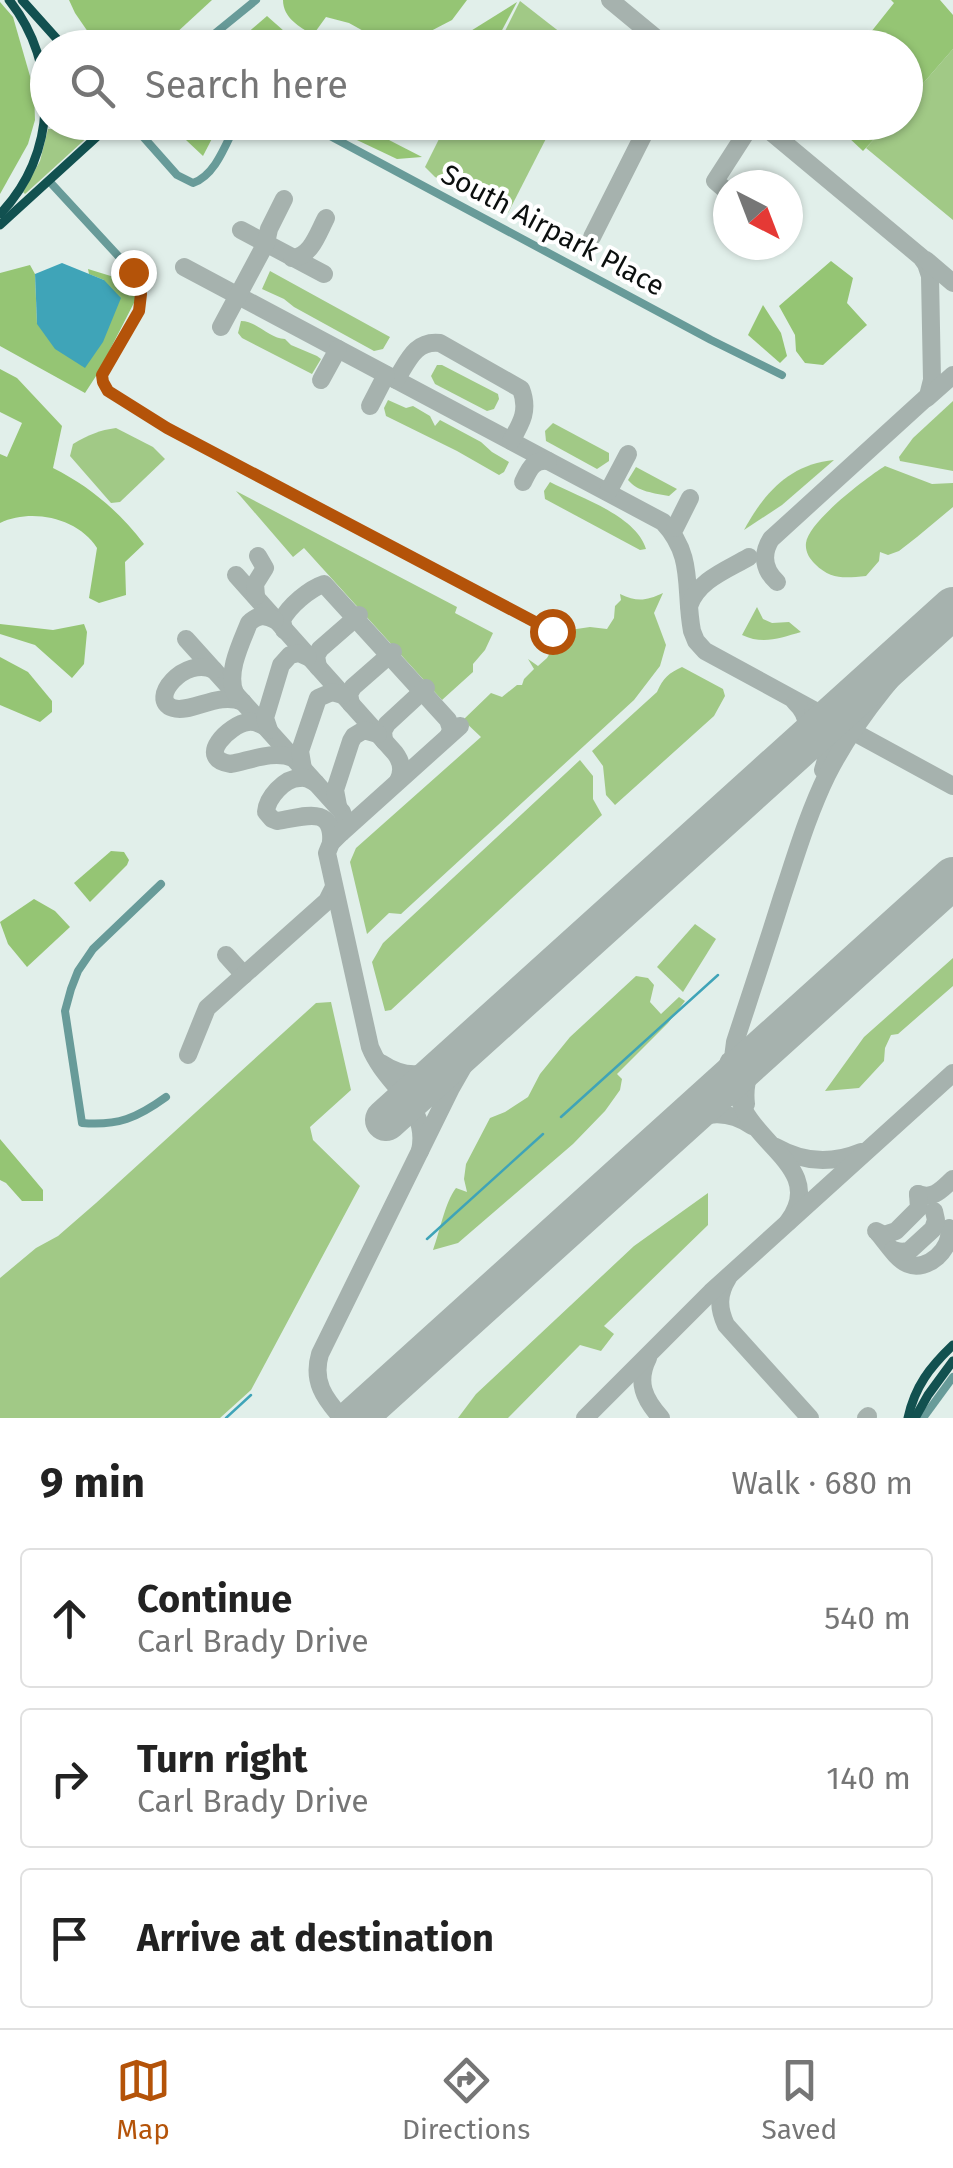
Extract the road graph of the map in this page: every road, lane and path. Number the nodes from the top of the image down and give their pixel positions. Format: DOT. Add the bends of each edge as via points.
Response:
graph roads {
  1 [pos="9,0"];
  2 [pos="22,0"];
  3 [pos="256,0"];
  4 [pos="49,30"];
  5 [pos="219,30"];
  6 [pos="30,32"];
  7 [pos="41,140"];
  8 [pos="94,140"];
  9 [pos="146,140"];
  10 [pos="227,140"];
  11 [pos="338,140"];
  12 [pos="49,181"];
  13 [pos="0,214"];
  14 [pos="0,225"];
  15 [pos="782,375"];
  16 [pos="552,631"];
  17 [pos="161,884"];
  18 [pos="166,1098"];
  19 [pos="953,1345"];
  20 [pos="951,1364"];
  21 [pos="953,1377"];
  22 [pos="915,1418"];
  1 -- 6 [label="main road"];
  2 -- 4 [label="main road"];
  3 -- 5 [label="street"];
  7 -- 13 [label="main road" via="21,188"];
  8 -- 12 [label="main road"];
  9 -- 10 [label="street" via="193,183 210,172"];
  11 -- 15 [label="street, South Airpark Place"];
  12 -- 14 [label="main road"];
  12 -- 16 [label="street" via="133,272 141,294 139,311 102,375 108,391"];
  17 -- 18 [label="street" via="93,949 78,970 65,1012 82,1123 129,1119"];
  19 -- 22 [label="main road" via="916,1390"];
  20 -- 22 [label="main road"];
  21 -- 22 [label="street"];
}
